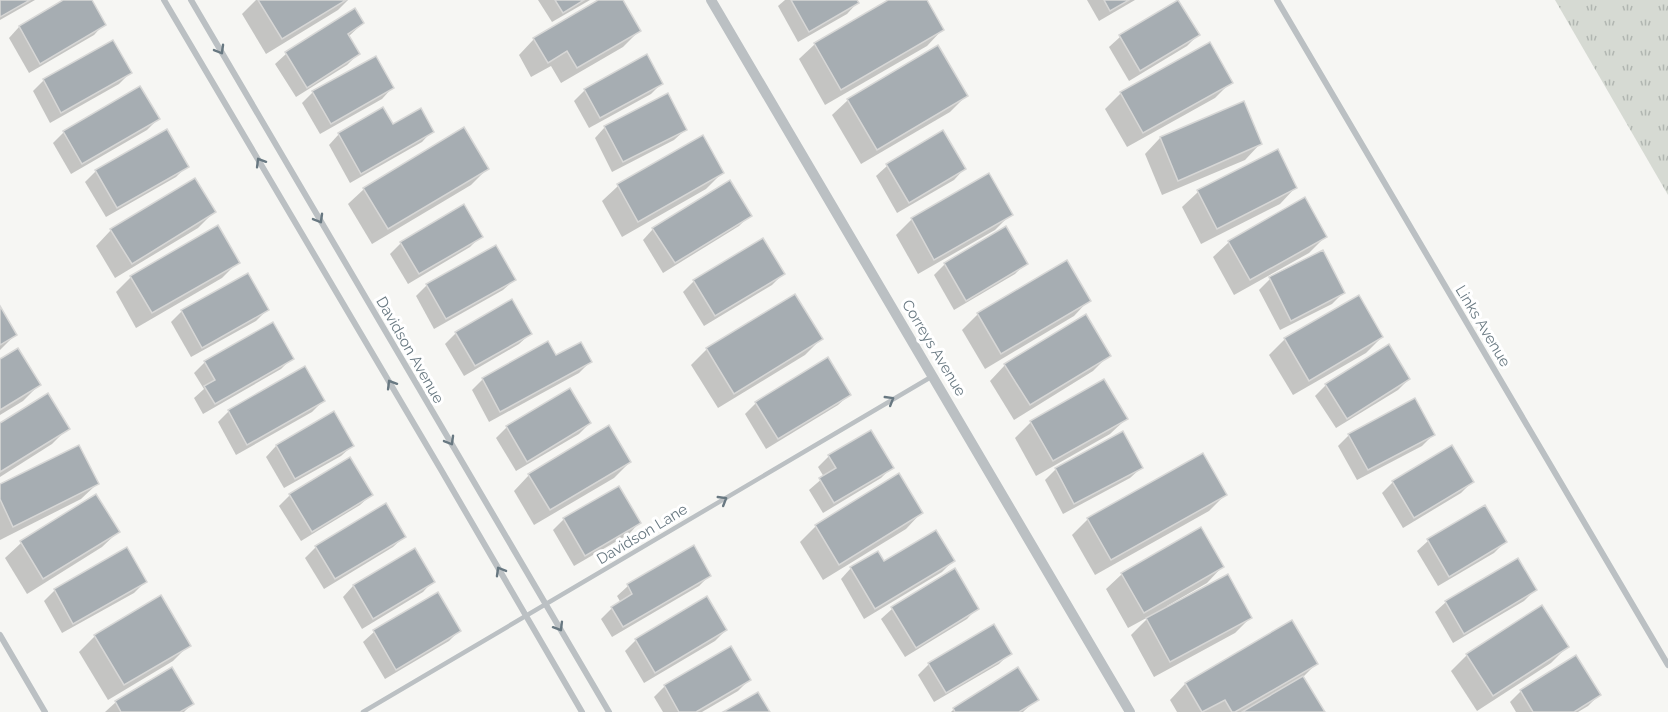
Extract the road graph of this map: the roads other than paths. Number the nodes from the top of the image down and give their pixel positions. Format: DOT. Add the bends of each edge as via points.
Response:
graph roads {
  1 [pos="164,0"];
  2 [pos="191,0"];
  3 [pos="711,0"];
  4 [pos="1277,0"];
  5 [pos="933,376"];
  6 [pos="546,604"];
  7 [pos="526,616"];
  8 [pos="0,635"];
  9 [pos="1668,665"];
  10 [pos="45,712"];
  11 [pos="363,712"];
  12 [pos="582,712"];
  13 [pos="609,712"];
  14 [pos="1130,712"];
  7 -- 1 [label="street, one-way"];
  2 -- 6 [label="street, Davidson Avenue, one-way"];
  3 -- 5 [label="street, Correys Avenue"];
  4 -- 9 [label="street, Links Avenue"];
  6 -- 5 [label="lane, Davidson Lane, one-way"];
  5 -- 14 [label="street, Correys Avenue"];
  6 -- 7 [label="lane, Davidson Lane"];
  6 -- 13 [label="street, Davidson Avenue, one-way"];
  7 -- 11 [label="lane, Davidson Lane"];
  7 -- 12 [label="street"];
  8 -- 10 [label="street"];
}
